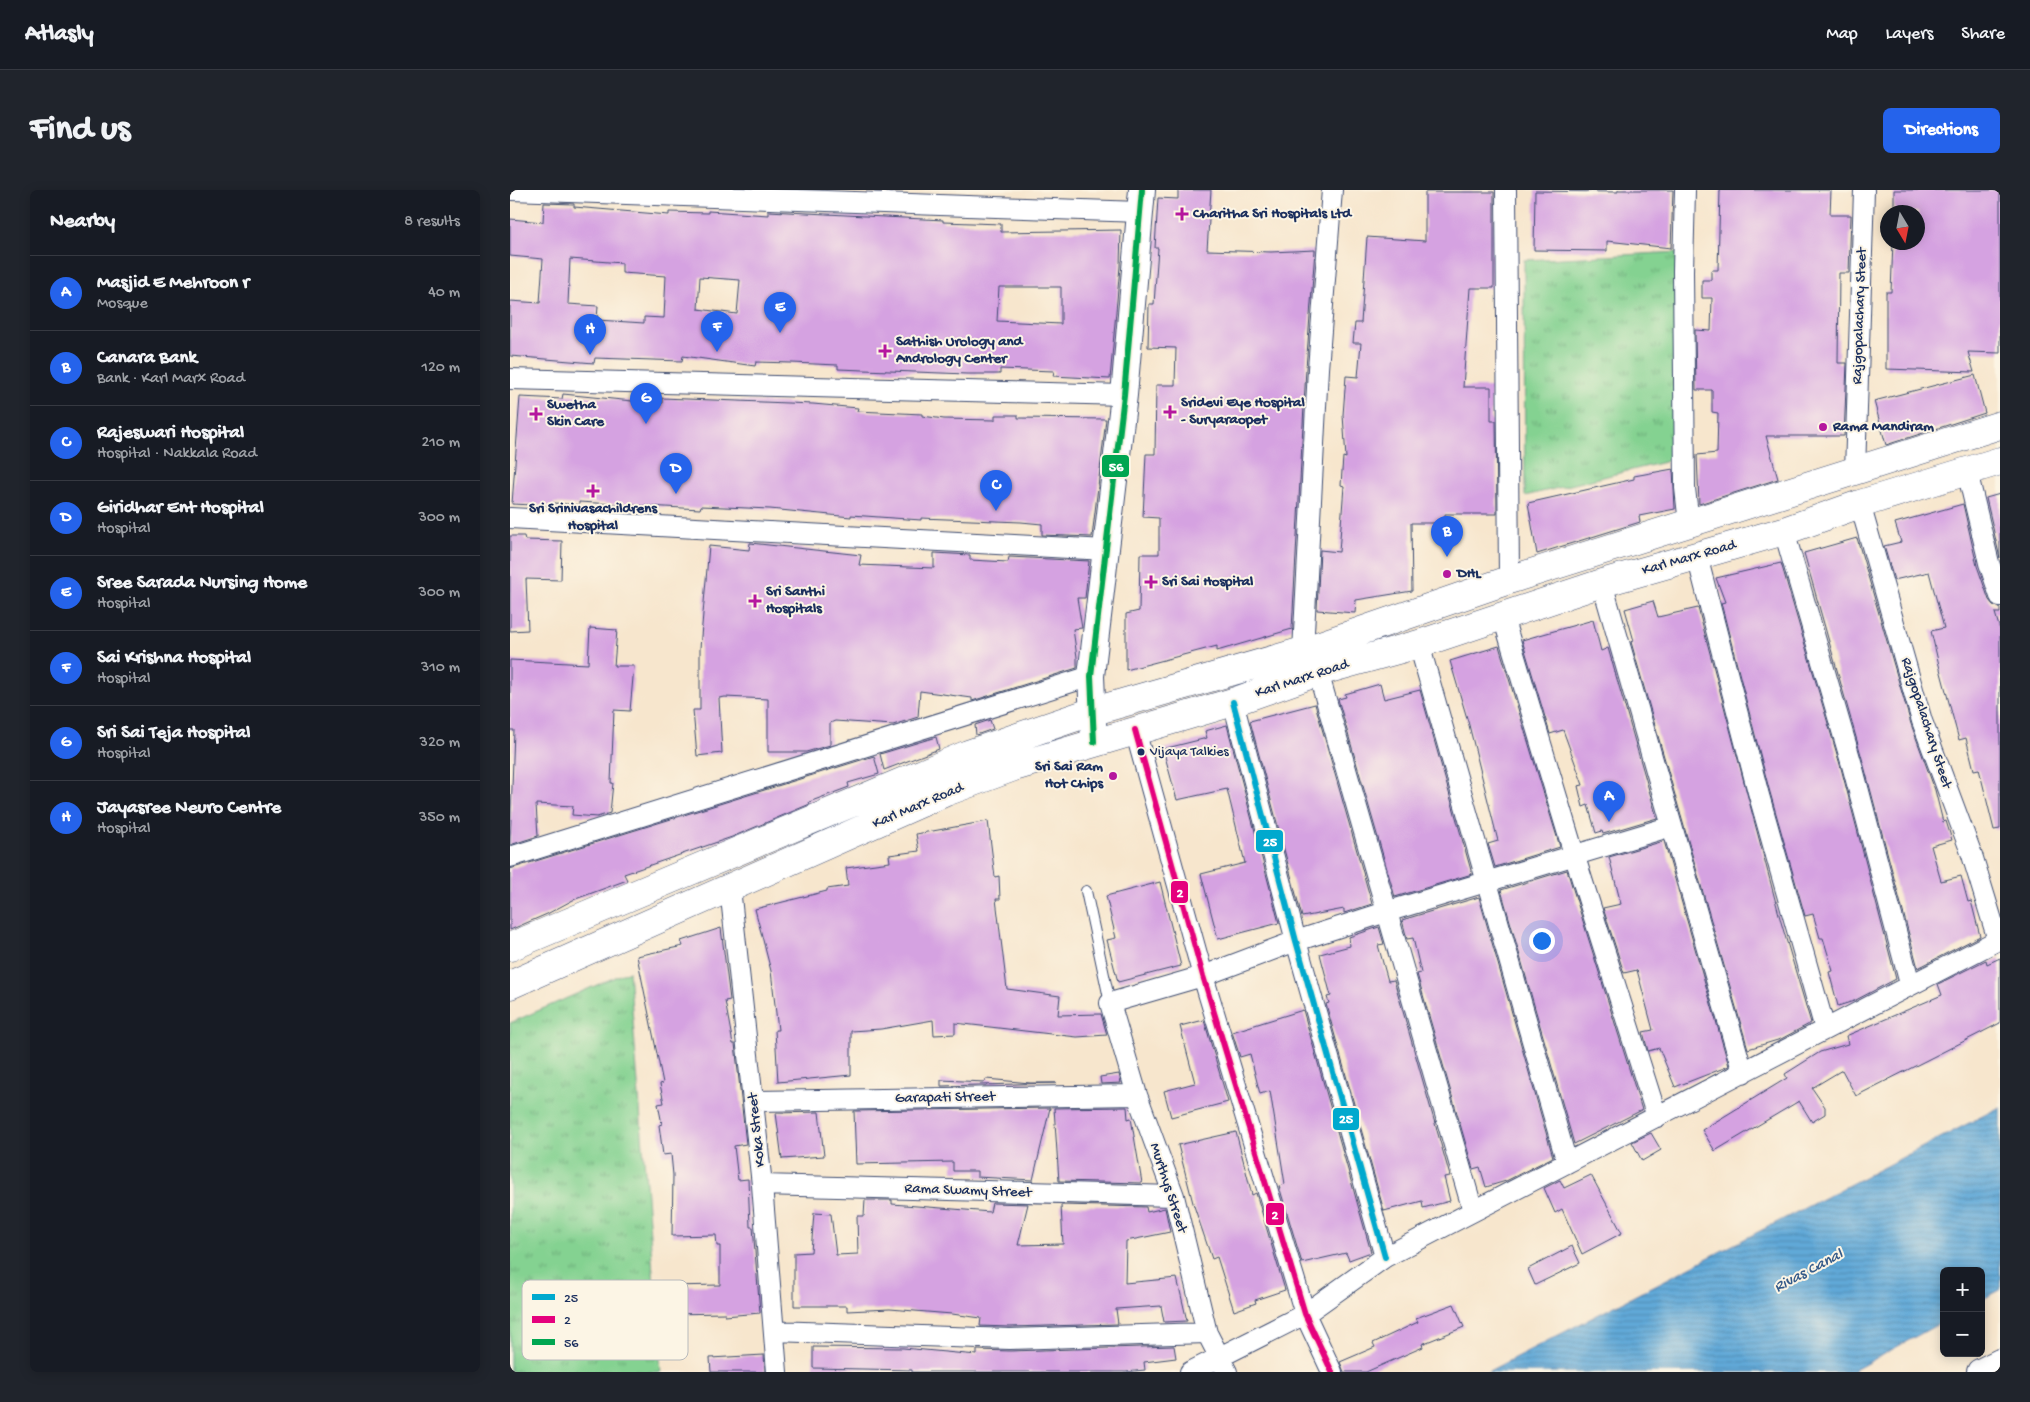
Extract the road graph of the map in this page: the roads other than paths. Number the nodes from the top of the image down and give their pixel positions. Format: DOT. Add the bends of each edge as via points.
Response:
graph roads {
  1 [pos="511,190"];
  2 [pos="1332,190"];
  3 [pos="1506,190"];
  4 [pos="1685,190"];
  5 [pos="1864,190"];
  6 [pos="1141,201"];
  7 [pos="510,379"];
  8 [pos="1124,395"];
  9 [pos="2000,426"];
  10 [pos="2000,462"];
  11 [pos="1855,471"];
  12 [pos="1967,471"];
  13 [pos="1860,504"];
  14 [pos="510,518"];
  15 [pos="1689,524"];
  16 [pos="1784,531"];
  17 [pos="1106,550"];
  18 [pos="1697,556"];
  19 [pos="1509,580"];
  20 [pos="1602,584"];
  21 [pos="2000,596"];
  22 [pos="1503,617"];
  23 [pos="1419,644"];
  24 [pos="1310,662"];
  25 [pos="1090,676"];
  26 [pos="1233,702"];
  27 [pos="1091,712"];
  28 [pos="1135,730"];
  29 [pos="1094,742"];
  30 [pos="1672,826"];
  31 [pos="1574,854"];
  32 [pos="510,857"];
  33 [pos="1487,881"];
  34 [pos="730,888"];
  35 [pos="1086,891"];
  36 [pos="1386,912"];
  37 [pos="1999,940"];
  38 [pos="1296,941"];
  39 [pos="510,947"];
  40 [pos="1203,976"];
  41 [pos="1910,984"];
  42 [pos="510,985"];
  43 [pos="1110,1003"];
  44 [pos="1825,1029"];
  45 [pos="1743,1072"];
  46 [pos="1137,1095"];
  47 [pos="754,1101"];
  48 [pos="1657,1117"];
  49 [pos="1567,1163"];
  50 [pos="762,1185"];
  51 [pos="1174,1196"];
  52 [pos="1473,1211"];
  53 [pos="1385,1257"];
  54 [pos="1305,1314"];
  55 [pos="774,1331"];
  56 [pos="1207,1334"];
  57 [pos="2000,1362"];
  58 [pos="1223,1365"];
  59 [pos="777,1372"];
  60 [pos="1190,1372"];
  61 [pos="1332,1372"];
  62 [pos="1980,1372"];
  1 -- 6 [label="street"];
  2 -- 24 [label="street" via="1318,369"];
  3 -- 19 [label="street"];
  4 -- 15 [label="street" via="1685,488"];
  5 -- 11 [label="street, Rajgopalachary Steet"];
  6 -- 8 [label="street"];
  7 -- 8 [label="street"];
  8 -- 17 [label="street"];
  9 -- 11 [label="main road, Karl Marx Road"];
  10 -- 12 [label="main road, Karl Marx Road"];
  11 -- 15 [label="main road, Karl Marx Road"];
  12 -- 13 [label="main road, Karl Marx Road"];
  12 -- 21 [label="street"];
  13 -- 16 [label="main road, Karl Marx Road"];
  13 -- 37 [label="street, Rajgopalachary Steet" via="1922,721 1972,855"];
  14 -- 17 [label="street"];
  15 -- 19 [label="main road, Karl Marx Road"];
  16 -- 18 [label="main road, Karl Marx Road"];
  16 -- 41 [label="street" via="1852,765"];
  17 -- 25 [label="street"];
  18 -- 20 [label="main road, Karl Marx Road"];
  18 -- 44 [label="street" via="1758,792"];
  19 -- 24 [label="main road, Karl Marx Road"];
  20 -- 22 [label="main road, Karl Marx Road"];
  20 -- 30 [label="street"];
  22 -- 23 [label="main road, Karl Marx Road"];
  22 -- 31 [label="street"];
  23 -- 24 [label="main road, Karl Marx Road"];
  23 -- 33 [label="street"];
  24 -- 26 [label="main road, Karl Marx Road"];
  24 -- 27 [label="main road, Karl Marx Road"];
  24 -- 36 [label="street"];
  25 -- 27 [label="street"];
  25 -- 32 [label="street"];
  26 -- 28 [label="main road, Karl Marx Road"];
  26 -- 38 [label="street"];
  27 -- 29 [label="street"];
  27 -- 39 [label="main road, Karl Marx Road" via="968,754"];
  28 -- 29 [label="main road, Karl Marx Road"];
  28 -- 40 [label="street"];
  29 -- 34 [label="main road, Karl Marx Road" via="946,792"];
  30 -- 31 [label="street"];
  30 -- 45 [label="street"];
  31 -- 33 [label="street"];
  31 -- 48 [label="street"];
  33 -- 36 [label="street"];
  33 -- 49 [label="street"];
  34 -- 42 [label="main road, Karl Marx Road"];
  34 -- 47 [label="street, Koka Street"];
  35 -- 43 [label="lane"];
  36 -- 38 [label="street"];
  36 -- 52 [label="street"];
  37 -- 41 [label="street"];
  38 -- 40 [label="street"];
  38 -- 53 [label="street"];
  40 -- 43 [label="street"];
  40 -- 54 [label="street"];
  41 -- 44 [label="street"];
  43 -- 46 [label="street, Murthys Street"];
  44 -- 45 [label="street"];
  45 -- 48 [label="street"];
  46 -- 47 [label="street, Garapati Street"];
  46 -- 51 [label="street, Murthys Street"];
  47 -- 50 [label="street, Koka Street"];
  48 -- 49 [label="street"];
  49 -- 52 [label="street"];
  50 -- 51 [label="street, Rama Swamy Street"];
  50 -- 55 [label="street, Koka Street"];
  51 -- 56 [label="street, Murthys Street"];
  52 -- 53 [label="street"];
  53 -- 54 [label="street"];
  54 -- 58 [label="street"];
  54 -- 61 [label="street"];
  55 -- 56 [label="street" via="1010,1339"];
  55 -- 59 [label="street, Koka Street"];
  56 -- 58 [label="street, Murthys Street"];
  57 -- 62 [label="street"];
  58 -- 60 [label="street"];
}
